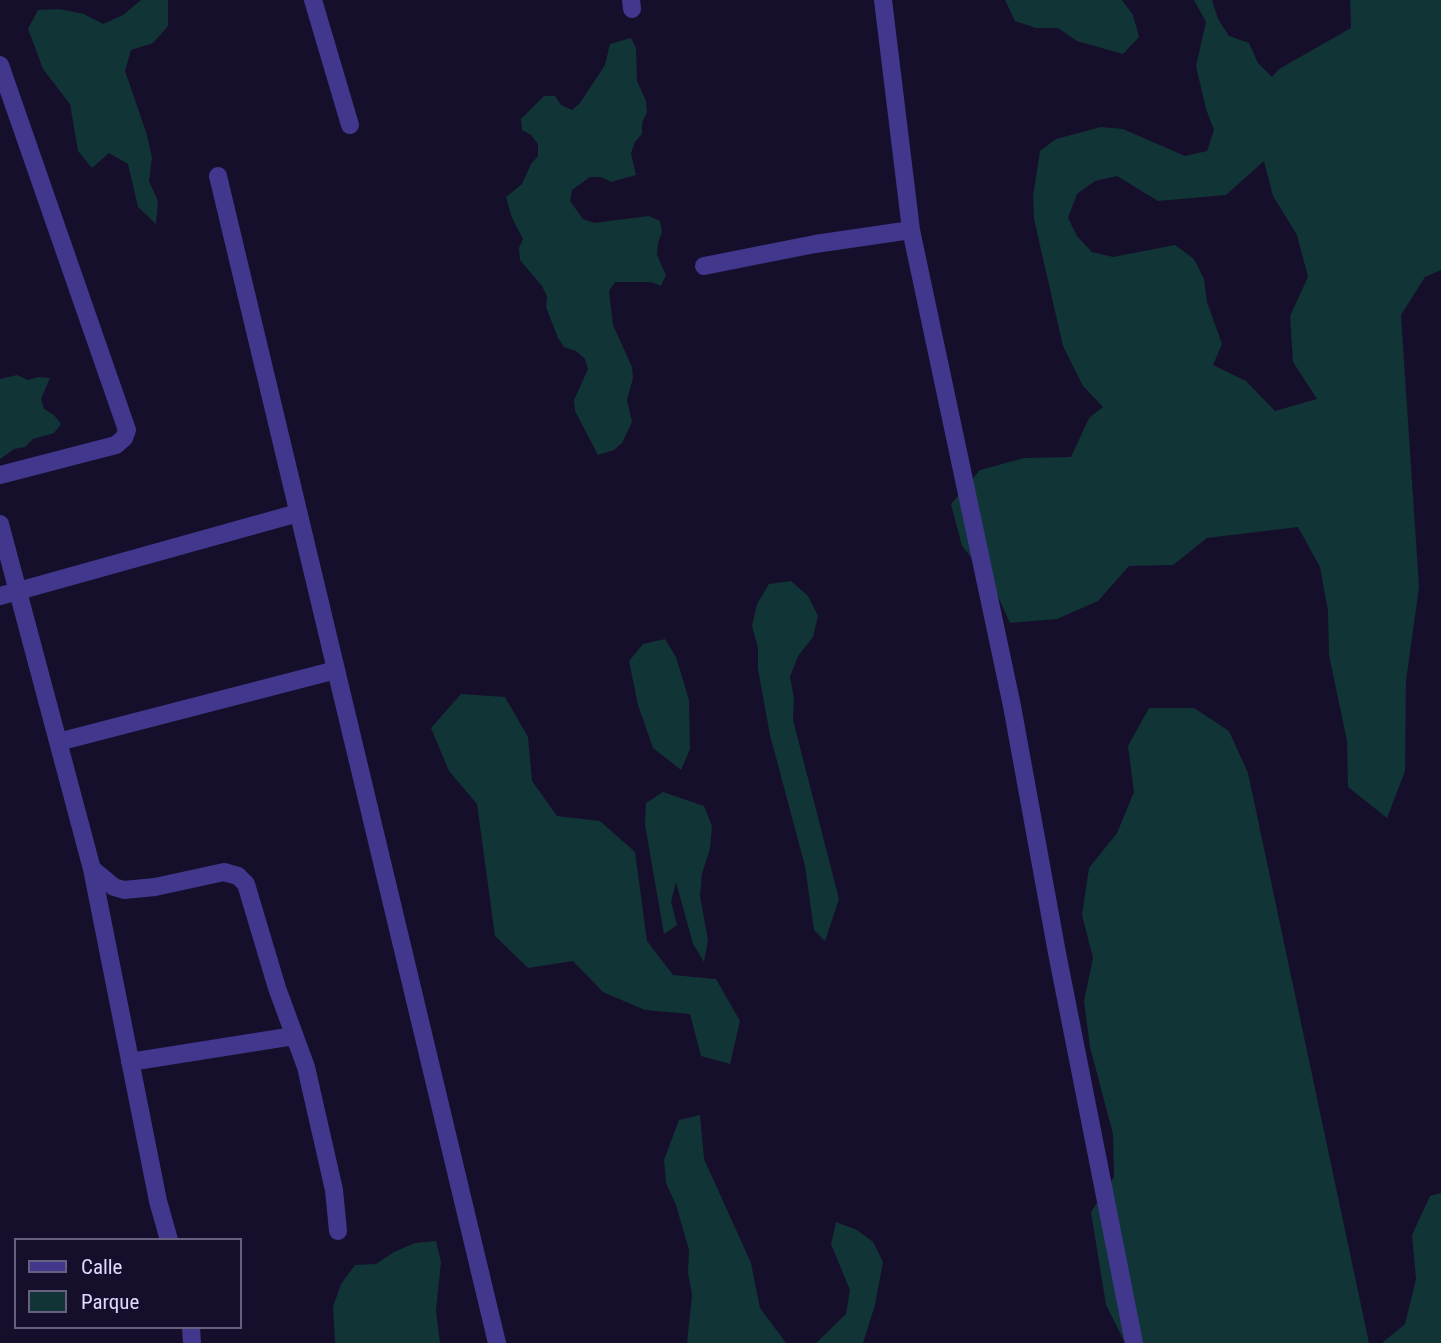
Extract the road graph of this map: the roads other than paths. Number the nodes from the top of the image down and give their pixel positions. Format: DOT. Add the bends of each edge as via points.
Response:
graph roads {
  1 [pos="313,0"];
  2 [pos="883,0"];
  3 [pos="0,65"];
  4 [pos="349,125"];
  5 [pos="218,176"];
  6 [pos="911,230"];
  7 [pos="704,266"];
  8 [pos="0,475"];
  9 [pos="298,513"];
  10 [pos="0,524"];
  11 [pos="18,591"];
  12 [pos="0,596"];
  13 [pos="336,670"];
  14 [pos="58,742"];
  15 [pos="92,869"];
  16 [pos="294,1035"];
  17 [pos="130,1062"];
  18 [pos="338,1231"];
  19 [pos="168,1238"];
  20 [pos="497,1343"];
  21 [pos="1134,1343"];
  1 -- 4 [label="street"];
  2 -- 6 [label="street"];
  3 -- 8 [label="street" via="127,430 116,445"];
  5 -- 9 [label="street"];
  6 -- 7 [label="street"];
  6 -- 21 [label="street" via="1012,706"];
  9 -- 11 [label="street"];
  9 -- 13 [label="street"];
  10 -- 11 [label="street"];
  11 -- 12 [label="street"];
  11 -- 14 [label="street"];
  13 -- 14 [label="street"];
  13 -- 20 [label="street"];
  14 -- 15 [label="street"];
  15 -- 16 [label="street" via="118,889 132,891 224,872 238,876 248,889"];
  15 -- 17 [label="street"];
  16 -- 17 [label="street"];
  16 -- 18 [label="street" via="320,1121"];
  17 -- 19 [label="street"];
}
